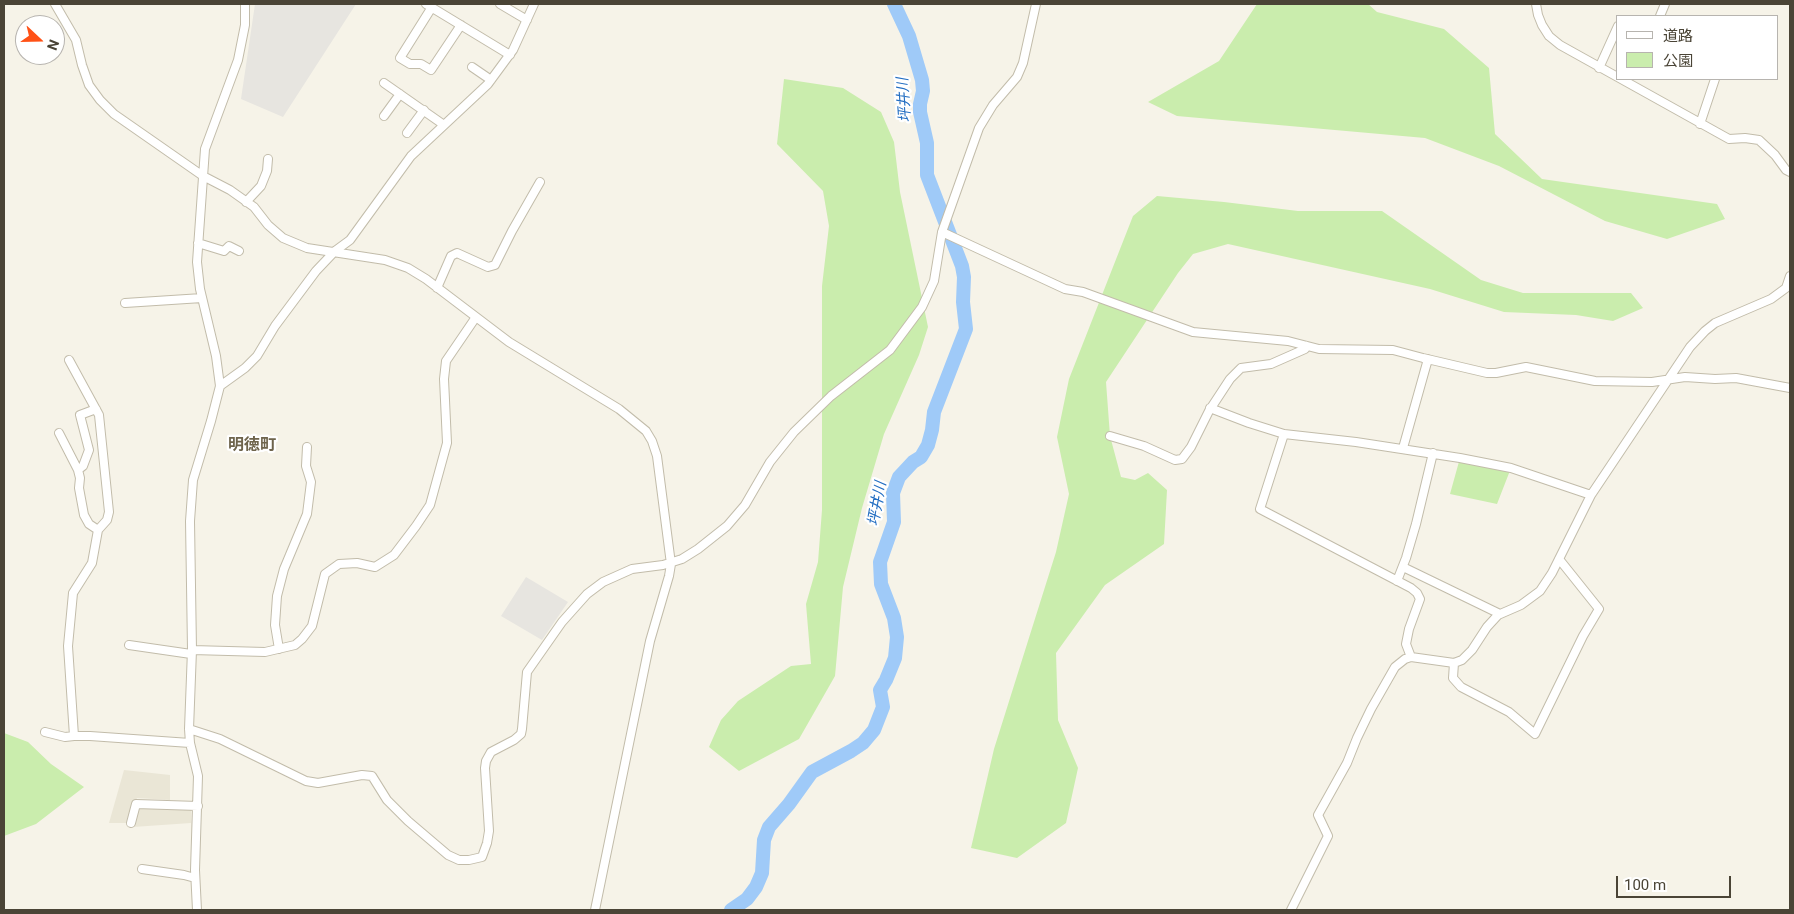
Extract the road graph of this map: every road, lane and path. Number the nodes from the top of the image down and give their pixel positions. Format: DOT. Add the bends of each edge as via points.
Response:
graph roads {
  1 [pos="55,4"];
  2 [pos="246,4"];
  3 [pos="500,4"];
  4 [pos="534,4"];
  5 [pos="1036,4"];
  6 [pos="1536,4"];
  7 [pos="429,6"];
  8 [pos="527,20"];
  9 [pos="461,25"];
  10 [pos="1616,30"];
  11 [pos="510,55"];
  12 [pos="472,67"];
  13 [pos="1598,68"];
  14 [pos="1616,76"];
  15 [pos="491,80"];
  16 [pos="1714,80"];
  17 [pos="384,83"];
  18 [pos="1633,83"];
  19 [pos="400,94"];
  20 [pos="424,110"];
  21 [pos="384,116"];
  22 [pos="1700,124"];
  23 [pos="444,125"];
  24 [pos="407,133"];
  25 [pos="268,159"];
  26 [pos="1790,172"];
  27 [pos="203,176"];
  28 [pos="540,182"];
  29 [pos="246,202"];
  30 [pos="942,232"];
  31 [pos="198,243"];
  32 [pos="239,251"];
  33 [pos="336,251"];
  34 [pos="1790,276"];
  35 [pos="437,288"];
  36 [pos="1788,289"];
  37 [pos="202,298"];
  38 [pos="125,303"];
  39 [pos="476,317"];
  40 [pos="1307,346"];
  41 [pos="69,360"];
  42 [pos="1428,360"];
  43 [pos="1669,380"];
  44 [pos="220,386"];
  45 [pos="1790,388"];
  46 [pos="1210,408"];
  47 [pos="96,409"];
  48 [pos="60,433"];
  49 [pos="1284,434"];
  50 [pos="1110,436"];
  51 [pos="307,447"];
  52 [pos="1403,448"];
  53 [pos="1433,453"];
  54 [pos="78,470"];
  55 [pos="1591,495"];
  56 [pos="98,530"];
  57 [pos="1559,560"];
  58 [pos="671,564"];
  59 [pos="1403,567"];
  60 [pos="1396,581"];
  61 [pos="1500,614"];
  62 [pos="129,645"];
  63 [pos="279,649"];
  64 [pos="191,652"];
  65 [pos="1411,657"];
  66 [pos="1454,663"];
  67 [pos="189,729"];
  68 [pos="45,732"];
  69 [pos="74,736"];
  70 [pos="190,743"];
  71 [pos="198,806"];
  72 [pos="130,823"];
  73 [pos="142,868"];
  74 [pos="195,878"];
  75 [pos="197,910"];
  76 [pos="595,910"];
  77 [pos="1291,910"];
  1 -- 27 [label="street" via="76,40 89,85 100,100 114,114"];
  2 -- 27 [label="street" via="238,60 205,149"];
  3 -- 8 [label="street"];
  4 -- 8 [label="street"];
  5 -- 30 [label="street" via="1023,63 1017,77 993,105 979,128"];
  6 -- 13 [label="street" via="1549,36"];
  7 -- 9 [label="street"];
  7 -- 9 [label="street" via="400,58 410,64 421,64 431,70"];
  8 -- 11 [label="street"];
  9 -- 11 [label="street"];
  10 -- 13 [label="street"];
  11 -- 15 [label="street"];
  12 -- 15 [label="street"];
  13 -- 14 [label="street"];
  15 -- 23 [label="street"];
  16 -- 22 [label="street"];
  17 -- 19 [label="street"];
  18 -- 22 [label="street"];
  19 -- 20 [label="street"];
  19 -- 21 [label="street"];
  20 -- 23 [label="street"];
  20 -- 24 [label="street"];
  22 -- 26 [label="street" via="1729,139 1759,140"];
  23 -- 33 [label="street" via="411,156 350,240"];
  25 -- 29 [label="street" via="261,186"];
  27 -- 29 [label="street"];
  27 -- 31 [label="street"];
  28 -- 35 [label="street" via="495,266 488,267 457,253 451,256"];
  29 -- 33 [label="street" via="283,238 307,248"];
  30 -- 40 [label="street" via="1066,289 1083,292 1178,328"];
  30 -- 58 [label="street" via="934,281 922,307 890,350 831,396 794,432 770,462 746,505 727,526 691,554"];
  31 -- 32 [label="street" via="224,251 229,246"];
  31 -- 37 [label="street"];
  33 -- 35 [label="street" via="385,260 408,268"];
  33 -- 44 [label="street" via="316,271 275,326 258,356"];
  34 -- 36 [label="street"];
  35 -- 39 [label="street"];
  36 -- 43 [label="street" via="1721,320 1705,331 1690,347"];
  37 -- 38 [label="street"];
  37 -- 44 [label="street"];
  39 -- 58 [label="street" via="509,342 619,409 646,431 657,456"];
  39 -- 63 [label="street" via="446,361 447,443 430,505 394,555 375,567 339,564 325,574 312,626 295,645"];
  40 -- 42 [label="street" via="1393,350"];
  40 -- 46 [label="street" via="1305,350 1271,364 1241,368"];
  41 -- 47 [label="street"];
  42 -- 43 [label="street" via="1487,373 1526,367 1595,381"];
  42 -- 52 [label="street"];
  43 -- 45 [label="street" via="1685,377 1736,378"];
  43 -- 55 [label="street"];
  44 -- 64 [label="street" via="193,480 190,521"];
  46 -- 49 [label="street"];
  46 -- 50 [label="street" via="1182,459"];
  47 -- 54 [label="street" via="80,415 89,450 84,466"];
  47 -- 56 [label="street" via="109,512"];
  48 -- 54 [label="street"];
  49 -- 52 [label="street"];
  49 -- 60 [label="street" via="1260,509"];
  51 -- 63 [label="street" via="306,466 311,482 307,514 284,569 277,596"];
  52 -- 53 [label="street"];
  53 -- 55 [label="street" via="1511,468"];
  53 -- 59 [label="street"];
  54 -- 56 [label="street" via="84,515"];
  55 -- 57 [label="street"];
  56 -- 69 [label="street" via="92,563 73,593 68,646"];
  57 -- 61 [label="street" via="1540,591 1521,605"];
  57 -- 66 [label="street" via="1599,609 1578,644 1535,734 1509,712 1461,687 1453,678"];
  58 -- 67 [label="street" via="628,570 595,588 562,622 530,665 521,734 491,752 486,761 488,831 482,857 460,860 448,854 408,821 372,776 358,775 318,783 306,781 220,739"];
  58 -- 76 [label="street" via="650,641"];
  59 -- 60 [label="street"];
  59 -- 61 [label="street"];
  60 -- 65 [label="street" via="1411,588 1420,599 1406,644"];
  61 -- 66 [label="street" via="1468,654"];
  62 -- 64 [label="street"];
  63 -- 64 [label="street" via="266,652"];
  64 -- 67 [label="street"];
  65 -- 66 [label="street"];
  65 -- 77 [label="street" via="1395,667 1318,815 1328,836"];
  67 -- 70 [label="street"];
  68 -- 69 [label="street"];
  69 -- 70 [label="street"];
  70 -- 71 [label="street" via="198,776"];
  71 -- 72 [label="street" via="136,804"];
  71 -- 74 [label="street"];
  73 -- 74 [label="street"];
  74 -- 75 [label="street"];
}
